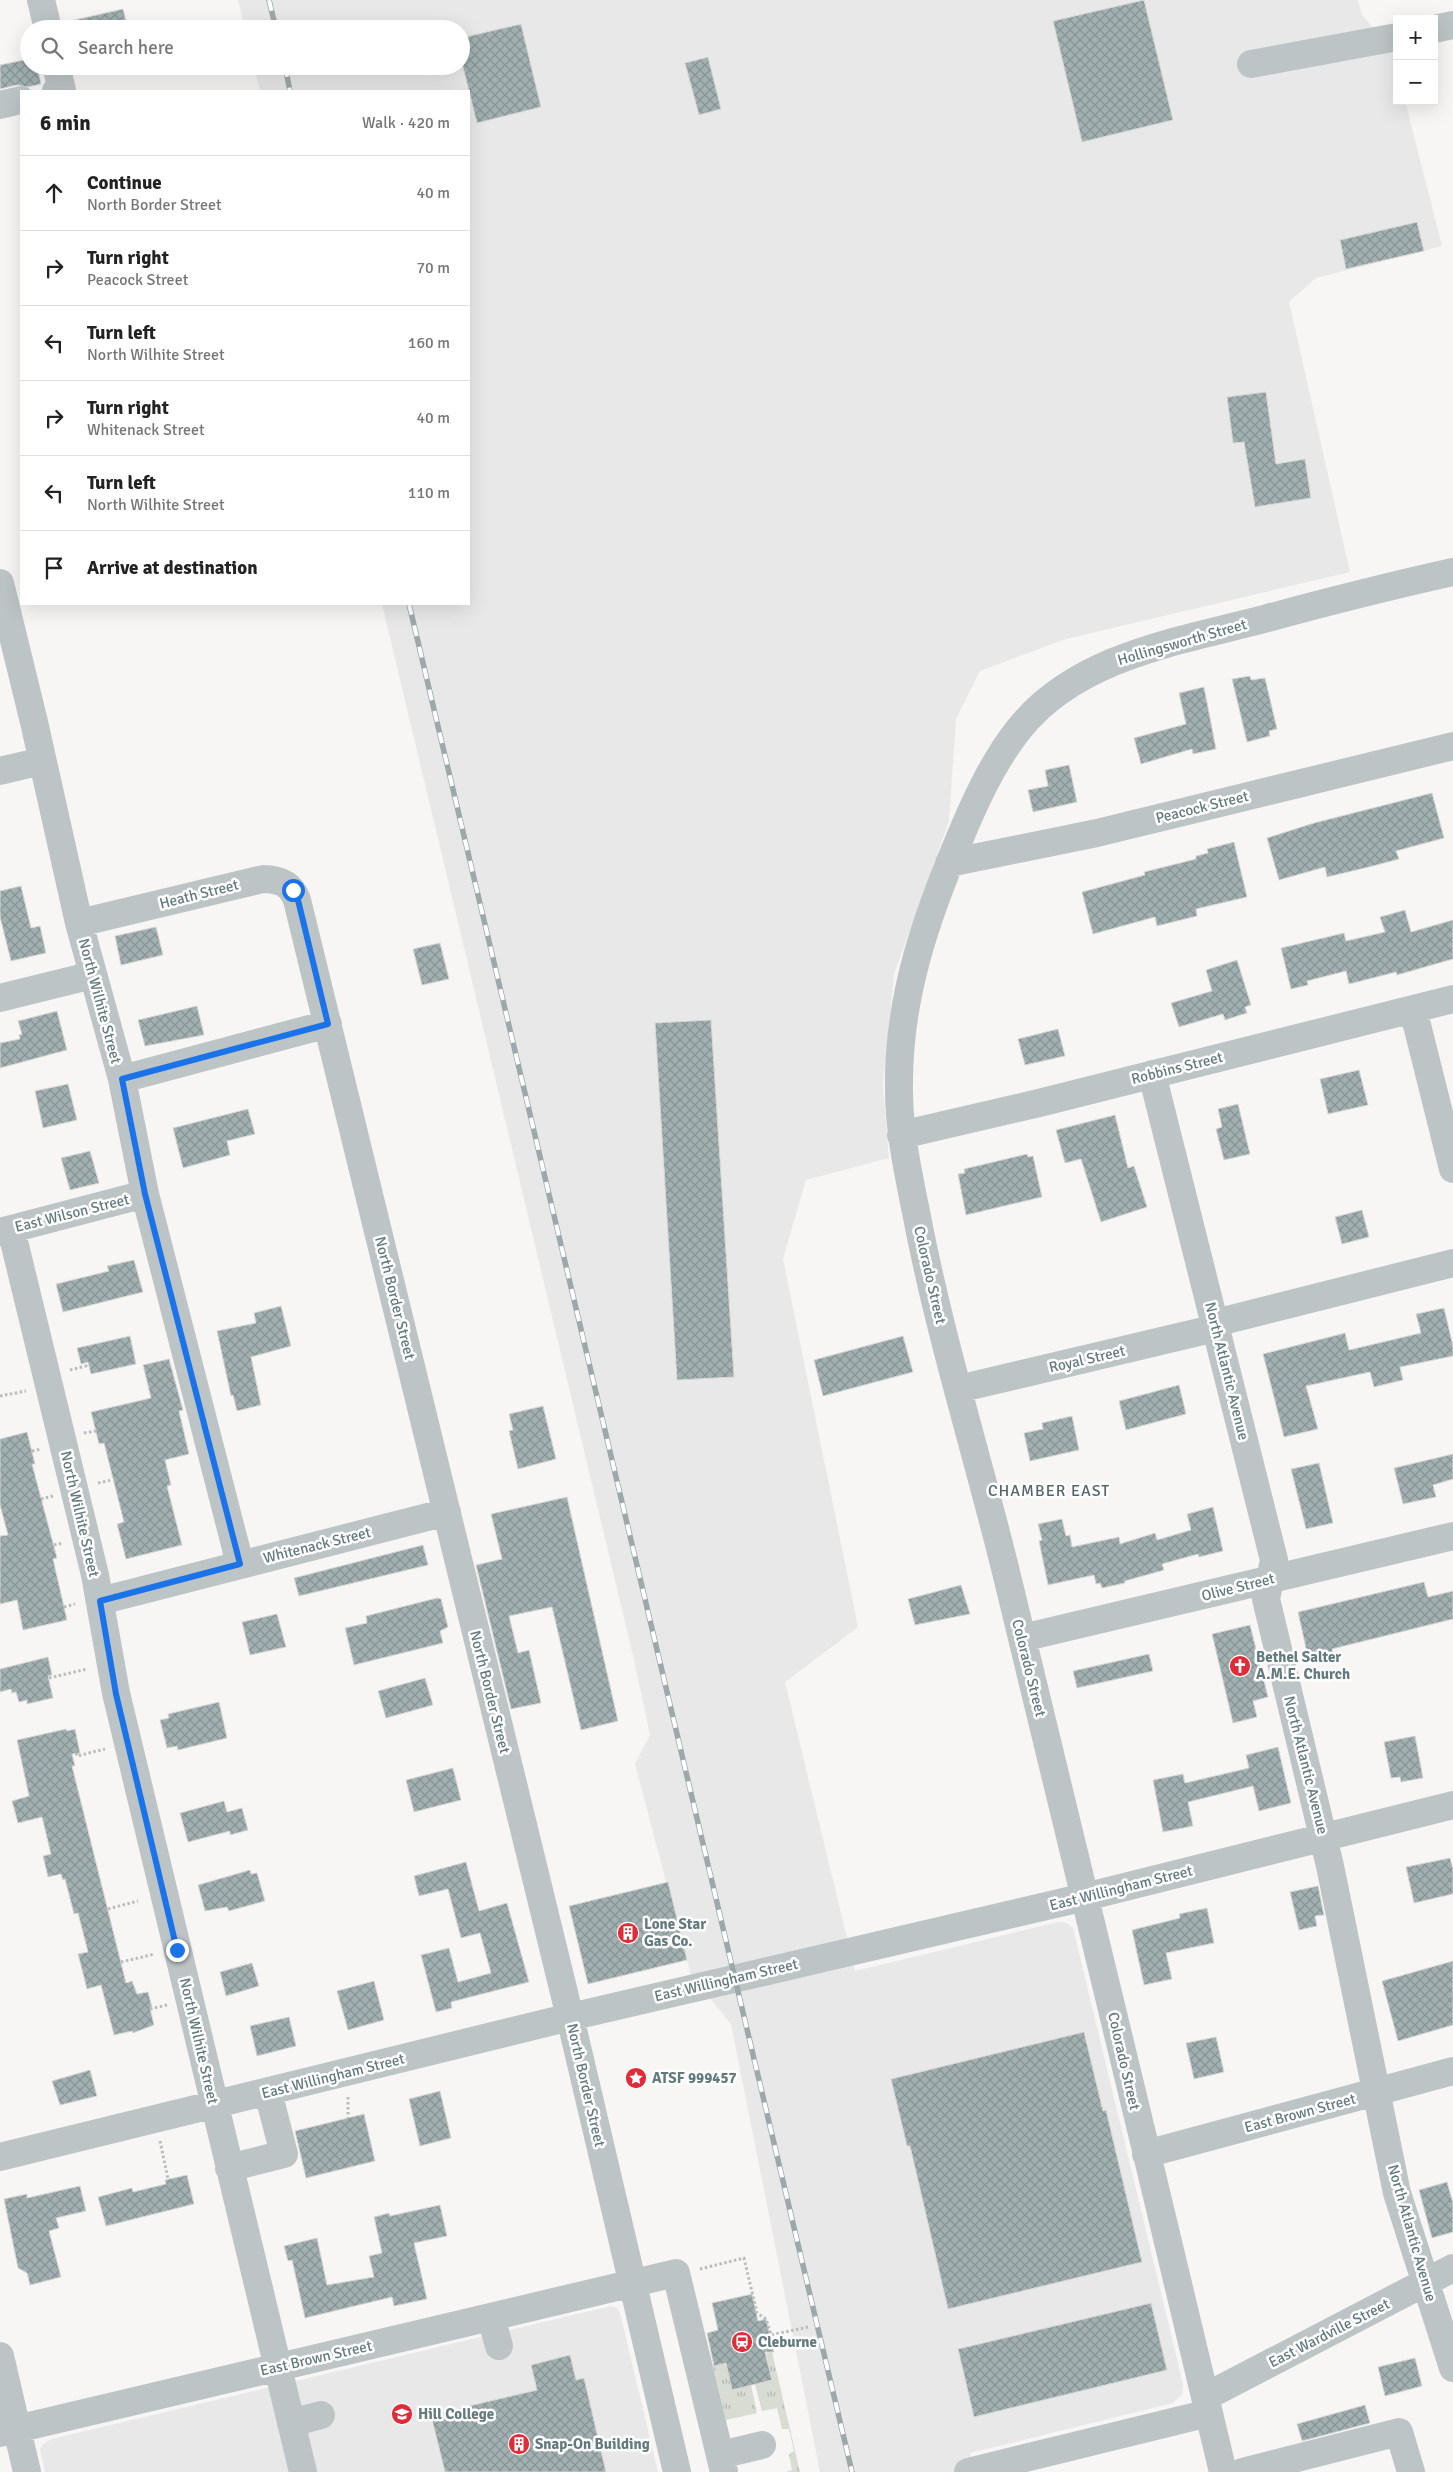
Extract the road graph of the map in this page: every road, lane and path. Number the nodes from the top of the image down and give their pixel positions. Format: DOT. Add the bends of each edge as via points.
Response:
graph roads {
  1 [pos="41,0"];
  2 [pos="46,20"];
  3 [pos="1453,24"];
  4 [pos="1438,28"];
  5 [pos="1393,38"];
  6 [pos="1251,64"];
  7 [pos="20,100"];
  8 [pos="0,105"];
  9 [pos="1453,572"];
  10 [pos="0,583"];
  11 [pos="1453,746"];
  12 [pos="42,761"];
  13 [pos="0,770"];
  14 [pos="949,863"];
  15 [pos="300,912"];
  16 [pos="79,923"];
  17 [pos="93,976"];
  18 [pos="0,998"];
  19 [pos="1453,999"];
  20 [pos="1413,1009"];
  21 [pos="328,1024"];
  22 [pos="1152,1074"];
  23 [pos="122,1079"];
  24 [pos="901,1135"];
  25 [pos="1453,1169"];
  26 [pos="145,1194"];
  27 [pos="5,1231"];
  28 [pos="1453,1263"];
  29 [pos="1216,1325"];
  30 [pos="85,1363"];
  31 [pos="64,1371"];
  32 [pos="958,1389"];
  33 [pos="112,1480"];
  34 [pos="92,1484"];
  35 [pos="55,1496"];
  36 [pos="41,1499"];
  37 [pos="447,1512"];
  38 [pos="1453,1536"];
  39 [pos="240,1564"];
  40 [pos="1270,1579"];
  41 [pos="100,1601"];
  42 [pos="1022,1638"];
  43 [pos="111,1664"];
  44 [pos="49,1678"];
  45 [pos="128,1744"];
  46 [pos="76,1754"];
  47 [pos="1453,1805"];
  48 [pos="1323,1837"];
  49 [pos="1085,1897"];
  50 [pos="138,1901"];
  51 [pos="108,1909"];
  52 [pos="177,1948"];
  53 [pos="121,1962"];
  54 [pos="570,2017"];
  55 [pos="1453,2071"];
  56 [pos="1377,2091"];
  57 [pos="268,2092"];
  58 [pos="214,2105"];
  59 [pos="155,2119"];
  60 [pos="1146,2154"];
  61 [pos="0,2157"];
  62 [pos="229,2168"];
  63 [pos="168,2180"];
  64 [pos="1453,2268"];
  65 [pos="676,2276"];
  66 [pos="632,2283"];
  67 [pos="1426,2283"];
  68 [pos="491,2317"];
  69 [pos="808,2327"];
  70 [pos="499,2346"];
  71 [pos="0,2356"];
  72 [pos="278,2367"];
  73 [pos="1453,2368"];
  74 [pos="1207,2405"];
  75 [pos="321,2416"];
  76 [pos="291,2423"];
  77 [pos="9,2431"];
  78 [pos="762,2445"];
  79 [pos="1045,2463"];
  80 [pos="722,2464"];
  81 [pos="28,2472"];
  82 [pos="303,2472"];
  83 [pos="677,2472"];
  84 [pos="968,2472"];
  85 [pos="1223,2472"];
  86 [pos="1242,2472"];
  87 [pos="1411,2472"];
  1 -- 2 [label="street"];
  3 -- 4 [label="street"];
  5 -- 6 [label="street"];
  7 -- 8 [label="street"];
  9 -- 14 [label="street, Hollingsworth Street" via="1148,649 1105,666 1069,686 1020,728 980,790"];
  10 -- 12 [label="street, North Wilhite Street"];
  11 -- 14 [label="street, Peacock Street" via="1097,833"];
  12 -- 13 [label="street"];
  12 -- 16 [label="street, North Wilhite Street"];
  14 -- 24 [label="street, Colorado Street" via="910,974 898,1080"];
  15 -- 16 [label="street, Heath Street" via="293,890 284,882 263,879"];
  15 -- 21 [label="street, North Border Street"];
  16 -- 17 [label="street, North Wilhite Street"];
  17 -- 18 [label="street"];
  17 -- 23 [label="street, North Wilhite Street"];
  19 -- 20 [label="street, Robbins Street"];
  20 -- 22 [label="street, Robbins Street"];
  20 -- 25 [label="street"];
  21 -- 23 [label="street"];
  21 -- 37 [label="street, North Border Street"];
  22 -- 24 [label="street, Robbins Street"];
  22 -- 29 [label="street, North Atlantic Avenue"];
  23 -- 26 [label="street, North Wilhite Street"];
  24 -- 32 [label="street, Colorado Street" via="926,1262"];
  26 -- 27 [label="street, East Wilson Street"];
  26 -- 39 [label="street, North Wilhite Street"];
  27 -- 41 [label="street, North Wilhite Street"];
  28 -- 29 [label="street, Royal Street"];
  29 -- 32 [label="street, Royal Street"];
  29 -- 40 [label="street, North Atlantic Avenue" via="1274,1560"];
  30 -- 31 [label="path" via="86,1366"];
  32 -- 42 [label="street, Colorado Street"];
  33 -- 34 [label="path"];
  35 -- 36 [label="path"];
  37 -- 39 [label="street, Whitenack Street"];
  37 -- 54 [label="street, North Border Street"];
  38 -- 40 [label="street, Olive Street"];
  39 -- 41 [label="street, Whitenack Street"];
  40 -- 42 [label="street, Olive Street"];
  40 -- 48 [label="street, North Atlantic Avenue" via="1266,1598"];
  41 -- 43 [label="street, North Wilhite Street"];
  42 -- 49 [label="street, Colorado Street"];
  43 -- 44 [label="path"];
  43 -- 45 [label="street, North Wilhite Street"];
  45 -- 46 [label="path"];
  45 -- 52 [label="street, North Wilhite Street"];
  47 -- 48 [label="street, East Willingham Street"];
  48 -- 49 [label="street, East Willingham Street"];
  48 -- 56 [label="street, North Atlantic Avenue"];
  49 -- 54 [label="street, East Willingham Street"];
  49 -- 60 [label="street, Colorado Street"];
  50 -- 51 [label="path"];
  52 -- 53 [label="path"];
  52 -- 58 [label="street, North Wilhite Street"];
  54 -- 57 [label="street, East Willingham Street"];
  54 -- 66 [label="street, North Border Street"];
  55 -- 56 [label="street, East Brown Street"];
  56 -- 60 [label="street, East Brown Street"];
  56 -- 67 [label="street, North Atlantic Avenue" via="1397,2193"];
  57 -- 58 [label="street, East Willingham Street"];
  57 -- 62 [label="street" via="284,2154"];
  58 -- 59 [label="street, East Willingham Street"];
  58 -- 62 [label="street, North Wilhite Street"];
  59 -- 61 [label="street, East Willingham Street"];
  59 -- 63 [label="path"];
  60 -- 74 [label="street, Colorado Street"];
  62 -- 72 [label="street, North Wilhite Street"];
  64 -- 67 [label="street, East Wardville Street"];
  65 -- 66 [label="street, East Brown Street" via="676,2273"];
  65 -- 69 [label="path" via="744,2258 757,2313 766,2319 771,2335"];
  65 -- 80 [label="street"];
  66 -- 68 [label="street, East Brown Street"];
  66 -- 83 [label="street, North Border Street"];
  67 -- 73 [label="street, North Atlantic Avenue"];
  67 -- 74 [label="street, East Wardville Street"];
  68 -- 70 [label="street"];
  68 -- 72 [label="street, East Brown Street"];
  71 -- 77 [label="street"];
  72 -- 76 [label="street, North Wilhite Street"];
  72 -- 77 [label="street, East Brown Street"];
  74 -- 79 [label="street, East Wardville Street"];
  74 -- 85 [label="street, Colorado Street"];
  75 -- 76 [label="street"];
  76 -- 82 [label="street, North Wilhite Street"];
  77 -- 81 [label="street"];
  78 -- 80 [label="street"];
  79 -- 84 [label="street, East Wardville Street"];
  86 -- 87 [label="street" via="1399,2432"];
}
